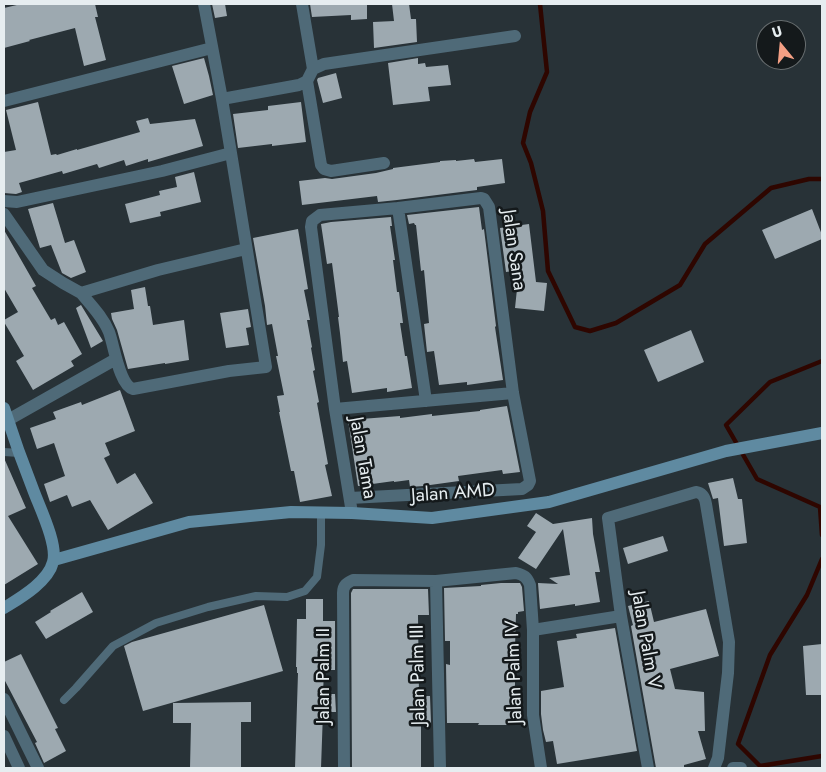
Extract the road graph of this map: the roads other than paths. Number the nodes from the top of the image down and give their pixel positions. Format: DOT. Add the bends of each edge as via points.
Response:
graph roads {
  1 [pos="204,4"];
  2 [pos="302,4"];
  3 [pos="516,36"];
  4 [pos="212,48"];
  5 [pos="313,69"];
  6 [pos="307,81"];
  7 [pos="222,99"];
  8 [pos="4,101"];
  9 [pos="231,154"];
  10 [pos="384,163"];
  11 [pos="4,201"];
  12 [pos="398,208"];
  13 [pos="4,214"];
  14 [pos="246,249"];
  15 [pos="81,293"];
  16 [pos="116,358"];
  17 [pos="513,393"];
  18 [pos="426,401"];
  19 [pos="335,409"];
  20 [pos="6,414"];
  21 [pos="822,433"];
  22 [pos="4,452"];
  23 [pos="19,453"];
  24 [pos="350,498"];
  25 [pos="321,512"];
  26 [pos="352,513"];
  27 [pos="54,560"];
  28 [pos="436,581"];
  29 [pos="4,608"];
  30 [pos="621,616"];
  31 [pos="533,630"];
  32 [pos="4,699"];
  33 [pos="64,700"];
  34 [pos="4,736"];
  35 [pos="32,756"];
  36 [pos="15,767"];
  37 [pos="38,768"];
  38 [pos="344,768"];
  39 [pos="440,768"];
  40 [pos="541,768"];
  41 [pos="648,768"];
  42 [pos="714,768"];
  43 [pos="733,768"];
  44 [pos="741,768"];
  1 -- 4 [label="street"];
  2 -- 5 [label="street"];
  3 -- 5 [label="street" via="324,64"];
  4 -- 7 [label="street"];
  4 -- 8 [label="street"];
  5 -- 6 [label="street"];
  6 -- 7 [label="street"];
  6 -- 10 [label="street" via="324,169 331,171"];
  7 -- 9 [label="street"];
  9 -- 11 [label="street" via="18,202"];
  9 -- 14 [label="street"];
  12 -- 17 [label="street, Jalan Sana" via="481,198 490,207"];
  12 -- 18 [label="street"];
  12 -- 19 [label="street, Jalan Tama" via="320,215 312,221"];
  13 -- 15 [label="street" via="43,270"];
  14 -- 15 [label="street"];
  14 -- 16 [label="street" via="266,367 133,389 126,384"];
  15 -- 16 [label="street" via="109,331"];
  16 -- 20 [label="street"];
  17 -- 18 [label="street"];
  17 -- 24 [label="street" via="530,480 522,489"];
  18 -- 19 [label="street"];
  19 -- 24 [label="street, Jalan Tama"];
  20 -- 23 [label="street"];
  21 -- 26 [label="street, Jalan AMD" via="726,450 549,502 432,518"];
  22 -- 23 [label="lane"];
  23 -- 27 [label="street" via="52,541"];
  24 -- 26 [label="street, Jalan Tama"];
  25 -- 26 [label="street, Jalan AMD"];
  25 -- 27 [label="street, Jalan AMD" via="189,522"];
  25 -- 33 [label="lane" via="317,576 305,591 287,597 256,596 156,623 113,646"];
  27 -- 29 [label="street" via="38,584"];
  28 -- 31 [label="street, Jalan Palm IV" via="516,573 525,576 530,585"];
  28 -- 38 [label="street, Jalan Palm II" via="353,580 343,588"];
  28 -- 39 [label="street, Jalan Palm III"];
  30 -- 31 [label="street"];
  30 -- 41 [label="street, Jalan Palm V"];
  30 -- 42 [label="street, Jalan Palm V" via="608,518 700,493 705,499 729,642 718,758"];
  31 -- 40 [label="street, Jalan Palm IV" via="533,714"];
  32 -- 35 [label="street"];
  34 -- 36 [label="street"];
  35 -- 36 [label="street"];
  35 -- 37 [label="street"];
  43 -- 44 [label="street"];
}
